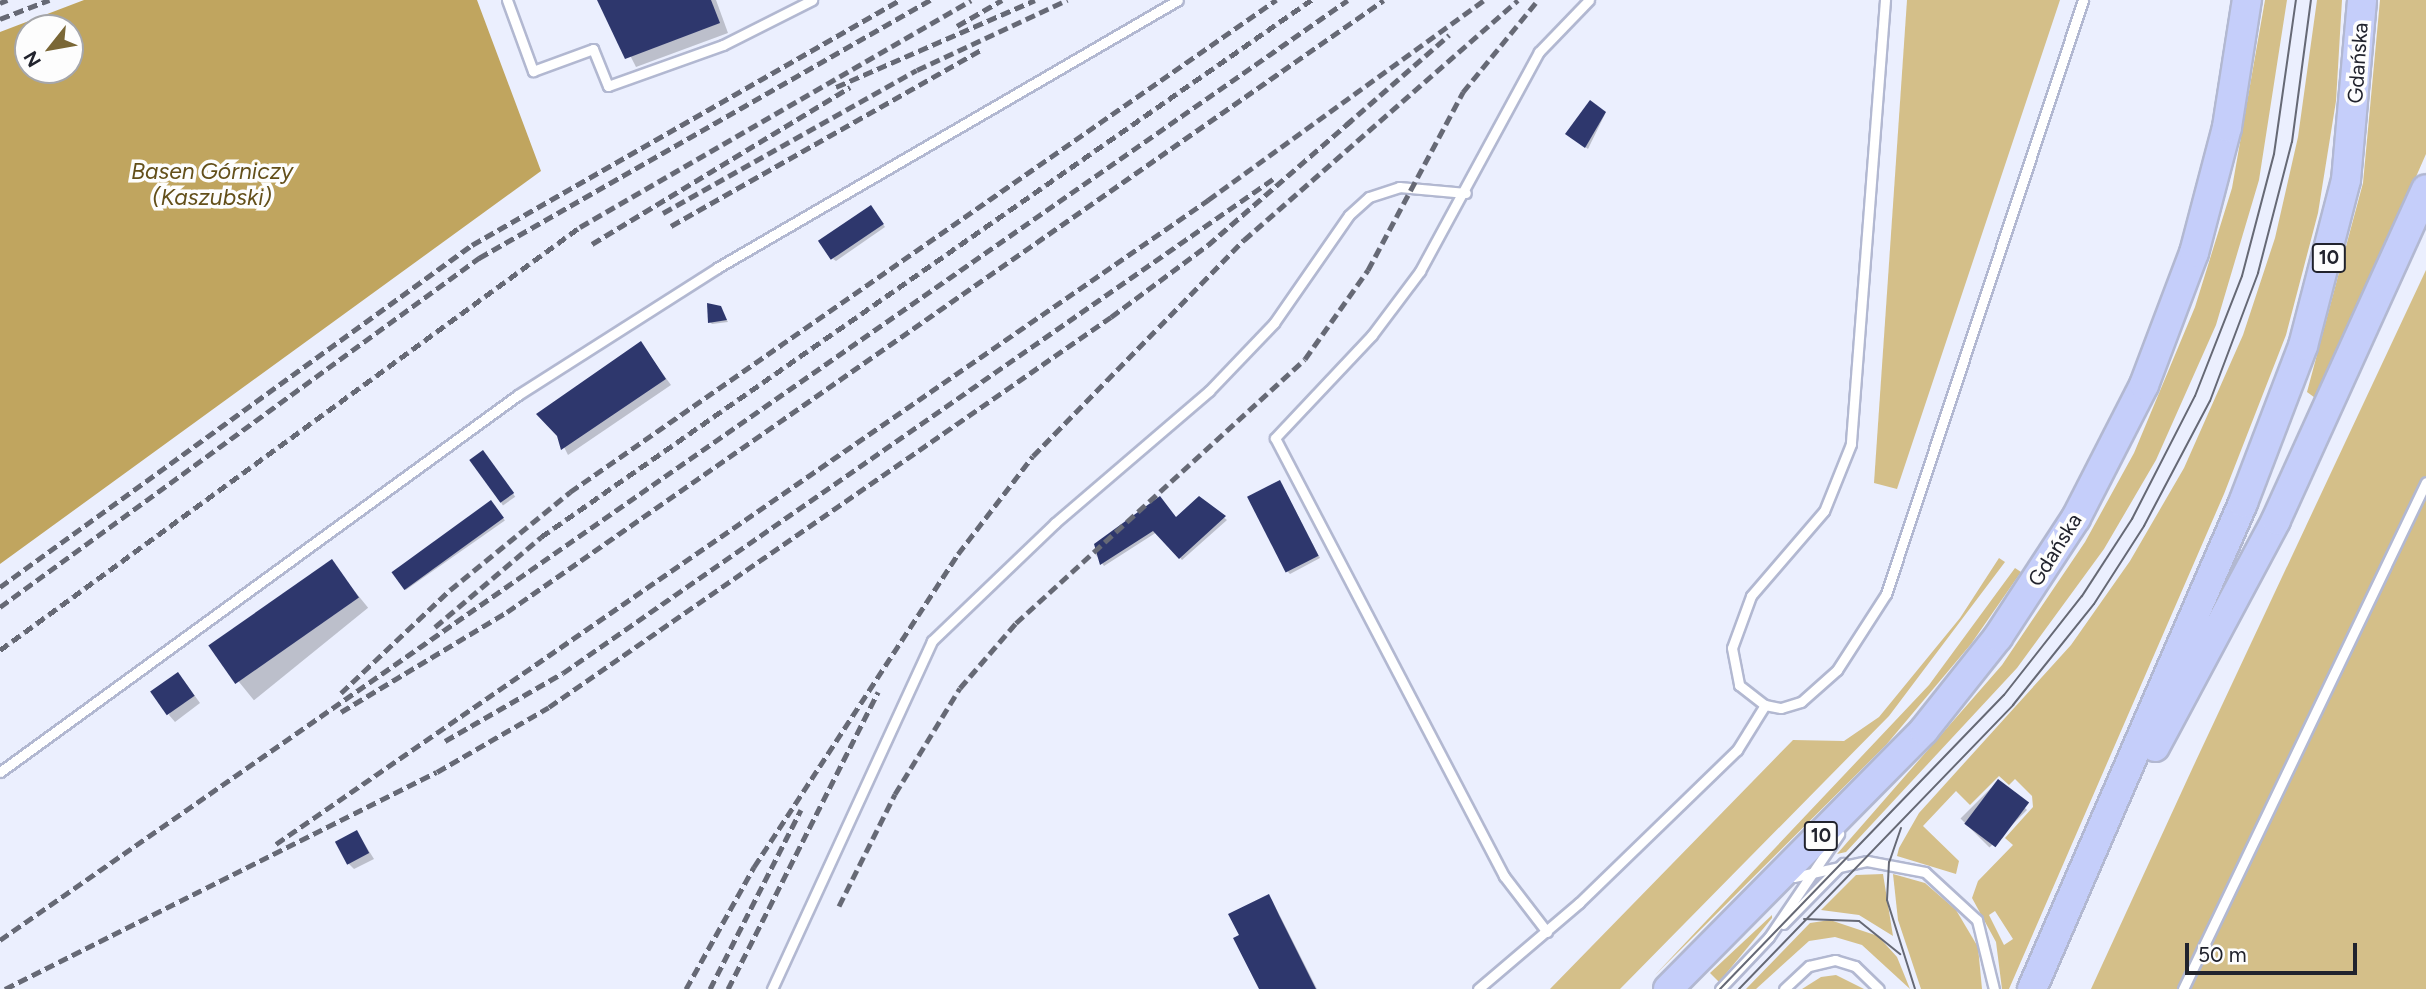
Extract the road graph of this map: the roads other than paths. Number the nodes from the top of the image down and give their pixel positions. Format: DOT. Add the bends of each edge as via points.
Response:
graph roads {
  1 [pos="507,0"];
  2 [pos="812,0"];
  3 [pos="1178,0"];
  4 [pos="1588,0"];
  5 [pos="1885,0"];
  6 [pos="2083,0"];
  7 [pos="2246,0"];
  8 [pos="2362,0"];
  9 [pos="2426,189"];
  10 [pos="1466,193"];
  11 [pos="2426,482"];
  12 [pos="1765,705"];
  13 [pos="1898,758"];
  14 [pos="0,772"];
  15 [pos="1843,863"];
  16 [pos="1816,868"];
  17 [pos="1743,914"];
  18 [pos="2064,917"];
  19 [pos="1548,932"];
  20 [pos="1763,945"];
  21 [pos="772,989"];
  22 [pos="1478,989"];
  23 [pos="1668,989"];
  24 [pos="1720,989"];
  25 [pos="1784,989"];
  26 [pos="1880,989"];
  27 [pos="1994,989"];
  28 [pos="2032,989"];
  29 [pos="2183,989"];
  1 -- 2 [label="lane" via="533,71 593,49 608,86 723,45"];
  3 -- 14 [label="lane" via="717,268 518,396"];
  4 -- 10 [label="lane" via="1539,52"];
  5 -- 12 [label="lane" via="1851,444 1824,511 1751,596 1732,648 1739,685"];
  6 -- 12 [label="lane" via="1886,594 1860,643 1823,685 1791,707"];
  7 -- 13 [label="main road, Gdańska / 10" via="2206,215 2130,415 2019,608"];
  8 -- 18 [label="main road, Gdańska / 10" via="2346,180 2303,346 2248,491"];
  9 -- 18 [label="main road" via="2276,520"];
  10 -- 19 [label="lane" via="1372,335 1275,438 1504,876"];
  10 -- 21 [label="lane" via="1399,187 1369,197 1349,215 1274,323 1209,391 1055,523 932,640"];
  11 -- 29 [label="lane"];
  12 -- 19 [label="lane" via="1737,750"];
  13 -- 16 [label="lane"];
  13 -- 17 [label="main road, Gdańska / 10"];
  15 -- 16 [label="lane"];
  15 -- 20 [label="lane"];
  15 -- 27 [label="lane" via="1907,866 1946,885 1982,931"];
  16 -- 17 [label="lane" via="1776,887"];
  16 -- 20 [label="lane"];
  17 -- 23 [label="main road, Gdańska / 10"];
  18 -- 28 [label="main road, Gdańska / 10"];
  19 -- 22 [label="lane"];
  20 -- 24 [label="lane"];
  25 -- 26 [label="lane" via="1809,966 1831,960 1851,964"];
}
